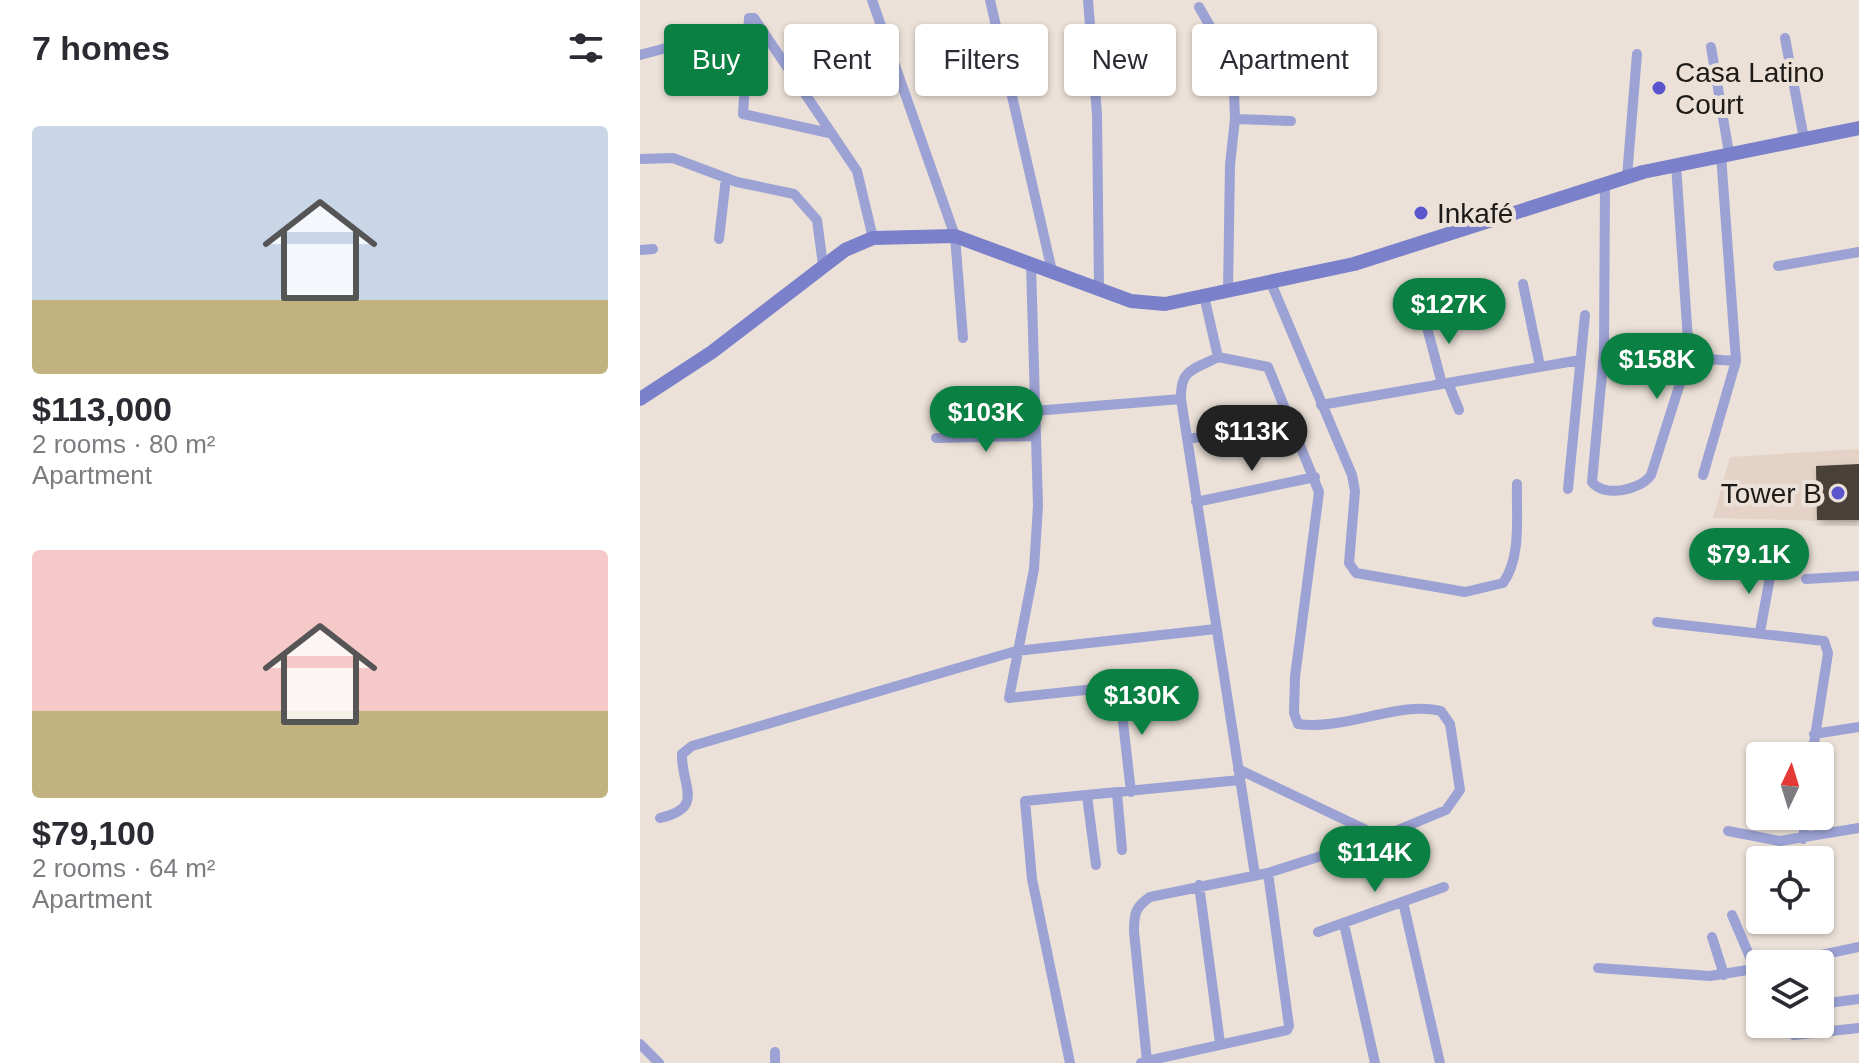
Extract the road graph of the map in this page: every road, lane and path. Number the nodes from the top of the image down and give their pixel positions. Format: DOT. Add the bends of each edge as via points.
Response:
graph roads {
  1 [pos="872,0"];
  2 [pos="990,0"];
  3 [pos="1088,0"];
  4 [pos="1199,7"];
  5 [pos="1785,38"];
  6 [pos="768,42"];
  7 [pos="1711,47"];
  8 [pos="664,49"];
  9 [pos="1637,54"];
  10 [pos="640,55"];
  11 [pos="743,96"];
  12 [pos="1235,119"];
  13 [pos="1291,121"];
  14 [pos="1859,130"];
  15 [pos="829,133"];
  16 [pos="1804,139"];
  17 [pos="1725,154"];
  18 [pos="640,159"];
  19 [pos="1676,165"];
  20 [pos="1627,177"];
  21 [pos="726,178"];
  22 [pos="1605,183"];
  23 [pos="955,236"];
  24 [pos="873,238"];
  25 [pos="719,239"];
  26 [pos="653,249"];
  27 [pos="640,250"];
  28 [pos="1859,252"];
  29 [pos="1031,264"];
  30 [pos="823,265"];
  31 [pos="1778,266"];
  32 [pos="1052,271"];
  33 [pos="1271,283"];
  34 [pos="1523,284"];
  35 [pos="1099,290"];
  36 [pos="1228,291"];
  37 [pos="1204,296"];
  38 [pos="1585,315"];
  39 [pos="1424,316"];
  40 [pos="963,338"];
  41 [pos="1604,352"];
  42 [pos="1689,355"];
  43 [pos="1218,357"];
  44 [pos="1580,360"];
  45 [pos="1736,361"];
  46 [pos="1540,366"];
  47 [pos="1445,384"];
  48 [pos="1033,396"];
  49 [pos="640,399"];
  50 [pos="1181,399"];
  51 [pos="947,401"];
  52 [pos="1321,405"];
  53 [pos="1459,410"];
  54 [pos="1034,411"];
  55 [pos="1243,431"];
  56 [pos="1035,436"];
  57 [pos="936,438"];
  58 [pos="1187,439"];
  59 [pos="1703,475"];
  60 [pos="1315,477"];
  61 [pos="1517,484"];
  62 [pos="1568,489"];
  63 [pos="1196,502"];
  64 [pos="1772,566"];
  65 [pos="1859,576"];
  66 [pos="1806,579"];
  67 [pos="1657,622"];
  68 [pos="1216,629"];
  69 [pos="1760,632"];
  70 [pos="1016,651"];
  71 [pos="1152,683"];
  72 [pos="1119,687"];
  73 [pos="1859,727"];
  74 [pos="1814,734"];
  75 [pos="1813,742"];
  76 [pos="1239,775"];
  77 [pos="1131,792"];
  78 [pos="1117,793"];
  79 [pos="1087,796"];
  80 [pos="660,818"];
  81 [pos="1859,828"];
  82 [pos="1804,830"];
  83 [pos="1728,831"];
  84 [pos="1381,837"];
  85 [pos="1803,839"];
  86 [pos="1122,850"];
  87 [pos="1096,865"];
  88 [pos="1268,873"];
  89 [pos="1255,875"];
  90 [pos="1199,885"];
  91 [pos="1444,887"];
  92 [pos="1403,902"];
  93 [pos="1732,915"];
  94 [pos="1344,924"];
  95 [pos="1318,932"];
  96 [pos="1712,937"];
  97 [pos="1859,947"];
  98 [pos="1749,950"];
  99 [pos="1834,952"];
  100 [pos="1598,968"];
  101 [pos="1746,970"];
  102 [pos="1724,975"];
  103 [pos="1859,999"];
  104 [pos="1834,1002"];
  105 [pos="1859,1028"];
  106 [pos="1834,1031"];
  107 [pos="1220,1043"];
  108 [pos="640,1044"];
  109 [pos="1144,1062"];
  110 [pos="659,1063"];
  111 [pos="1070,1063"];
  112 [pos="1375,1063"];
  113 [pos="1440,1063"];
  1 -- 23 [label="street"];
  2 -- 32 [label="street"];
  3 -- 35 [label="street" via="1097,115"];
  4 -- 12 [label="street" via="1233,66"];
  5 -- 16 [label="street"];
  6 -- 15 [label="street"];
  7 -- 17 [label="street"];
  8 -- 10 [label="street"];
  9 -- 20 [label="street"];
  11 -- 15 [label="street" via="743,114"];
  12 -- 13 [label="street"];
  12 -- 36 [label="street"];
  14 -- 16 [label="main road"];
  15 -- 24 [label="street" via="857,171"];
  16 -- 17 [label="main road"];
  17 -- 19 [label="main road"];
  17 -- 45 [label="street"];
  18 -- 21 [label="street" via="673,158"];
  19 -- 20 [label="main road"];
  19 -- 42 [label="street"];
  20 -- 22 [label="main road"];
  21 -- 25 [label="street"];
  21 -- 30 [label="street" via="794,194 802,201 817,220"];
  22 -- 33 [label="main road" via="1354,264"];
  22 -- 41 [label="street"];
  23 -- 24 [label="main road"];
  23 -- 29 [label="main road"];
  23 -- 40 [label="street"];
  24 -- 30 [label="main road"];
  26 -- 27 [label="street"];
  28 -- 31 [label="street"];
  29 -- 32 [label="main road"];
  29 -- 48 [label="street"];
  30 -- 49 [label="main road" via="712,352"];
  32 -- 35 [label="main road"];
  33 -- 36 [label="main road"];
  33 -- 52 [label="street"];
  34 -- 46 [label="street"];
  35 -- 37 [label="main road" via="1131,301 1165,304"];
  36 -- 37 [label="main road"];
  37 -- 43 [label="street"];
  38 -- 44 [label="street"];
  39 -- 47 [label="street"];
  41 -- 42 [label="street"];
  41 -- 42 [label="street" via="1592,482 1602,489 1635,488 1651,475"];
  42 -- 45 [label="street"];
  43 -- 50 [label="street" via="1185,374"];
  43 -- 60 [label="street" via="1268,367"];
  44 -- 46 [label="street"];
  44 -- 62 [label="street"];
  45 -- 59 [label="street"];
  46 -- 47 [label="street"];
  47 -- 52 [label="street"];
  47 -- 53 [label="street"];
  48 -- 51 [label="street"];
  48 -- 54 [label="street"];
  50 -- 54 [label="street"];
  50 -- 58 [label="street"];
  52 -- 61 [label="street" via="1354,484 1348,544 1349,563 1356,573 1465,592 1503,583 1513,559"];
  54 -- 56 [label="street"];
  55 -- 58 [label="street"];
  56 -- 57 [label="street"];
  56 -- 70 [label="street" via="1034,569"];
  58 -- 63 [label="street"];
  60 -- 63 [label="street"];
  60 -- 84 [label="street" via="1320,506 1295,677 1298,724 1338,723 1423,708 1441,711 1450,724 1460,777 1460,790 1446,810"];
  63 -- 68 [label="street"];
  64 -- 69 [label="street"];
  65 -- 66 [label="street"];
  67 -- 69 [label="street"];
  68 -- 70 [label="street"];
  68 -- 76 [label="street"];
  69 -- 74 [label="street" via="1819,639 1826,646"];
  70 -- 72 [label="street" via="1011,700"];
  70 -- 80 [label="street" via="692,746 682,754 687,804 678,814"];
  71 -- 72 [label="street"];
  72 -- 77 [label="street"];
  73 -- 74 [label="street"];
  74 -- 75 [label="street"];
  76 -- 77 [label="street"];
  76 -- 84 [label="street"];
  76 -- 89 [label="street"];
  77 -- 78 [label="street"];
  78 -- 79 [label="street"];
  78 -- 86 [label="street"];
  79 -- 87 [label="street"];
  79 -- 111 [label="street" via="1025,801 1032,879"];
  81 -- 85 [label="street"];
  82 -- 85 [label="street"];
  83 -- 85 [label="street" via="1780,841"];
  84 -- 88 [label="street"];
  88 -- 89 [label="street"];
  88 -- 107 [label="street" via="1289,1026"];
  89 -- 90 [label="street"];
  90 -- 107 [label="street"];
  90 -- 109 [label="street" via="1150,897 1134,912"];
  91 -- 92 [label="street"];
  92 -- 94 [label="street"];
  92 -- 113 [label="street"];
  93 -- 98 [label="street"];
  94 -- 95 [label="street"];
  94 -- 112 [label="street"];
  96 -- 102 [label="street"];
  97 -- 99 [label="street"];
  100 -- 102 [label="street"];
  101 -- 102 [label="street"];
  103 -- 104 [label="street"];
  105 -- 106 [label="street"];
  107 -- 109 [label="street"];
  108 -- 110 [label="street"];
}
